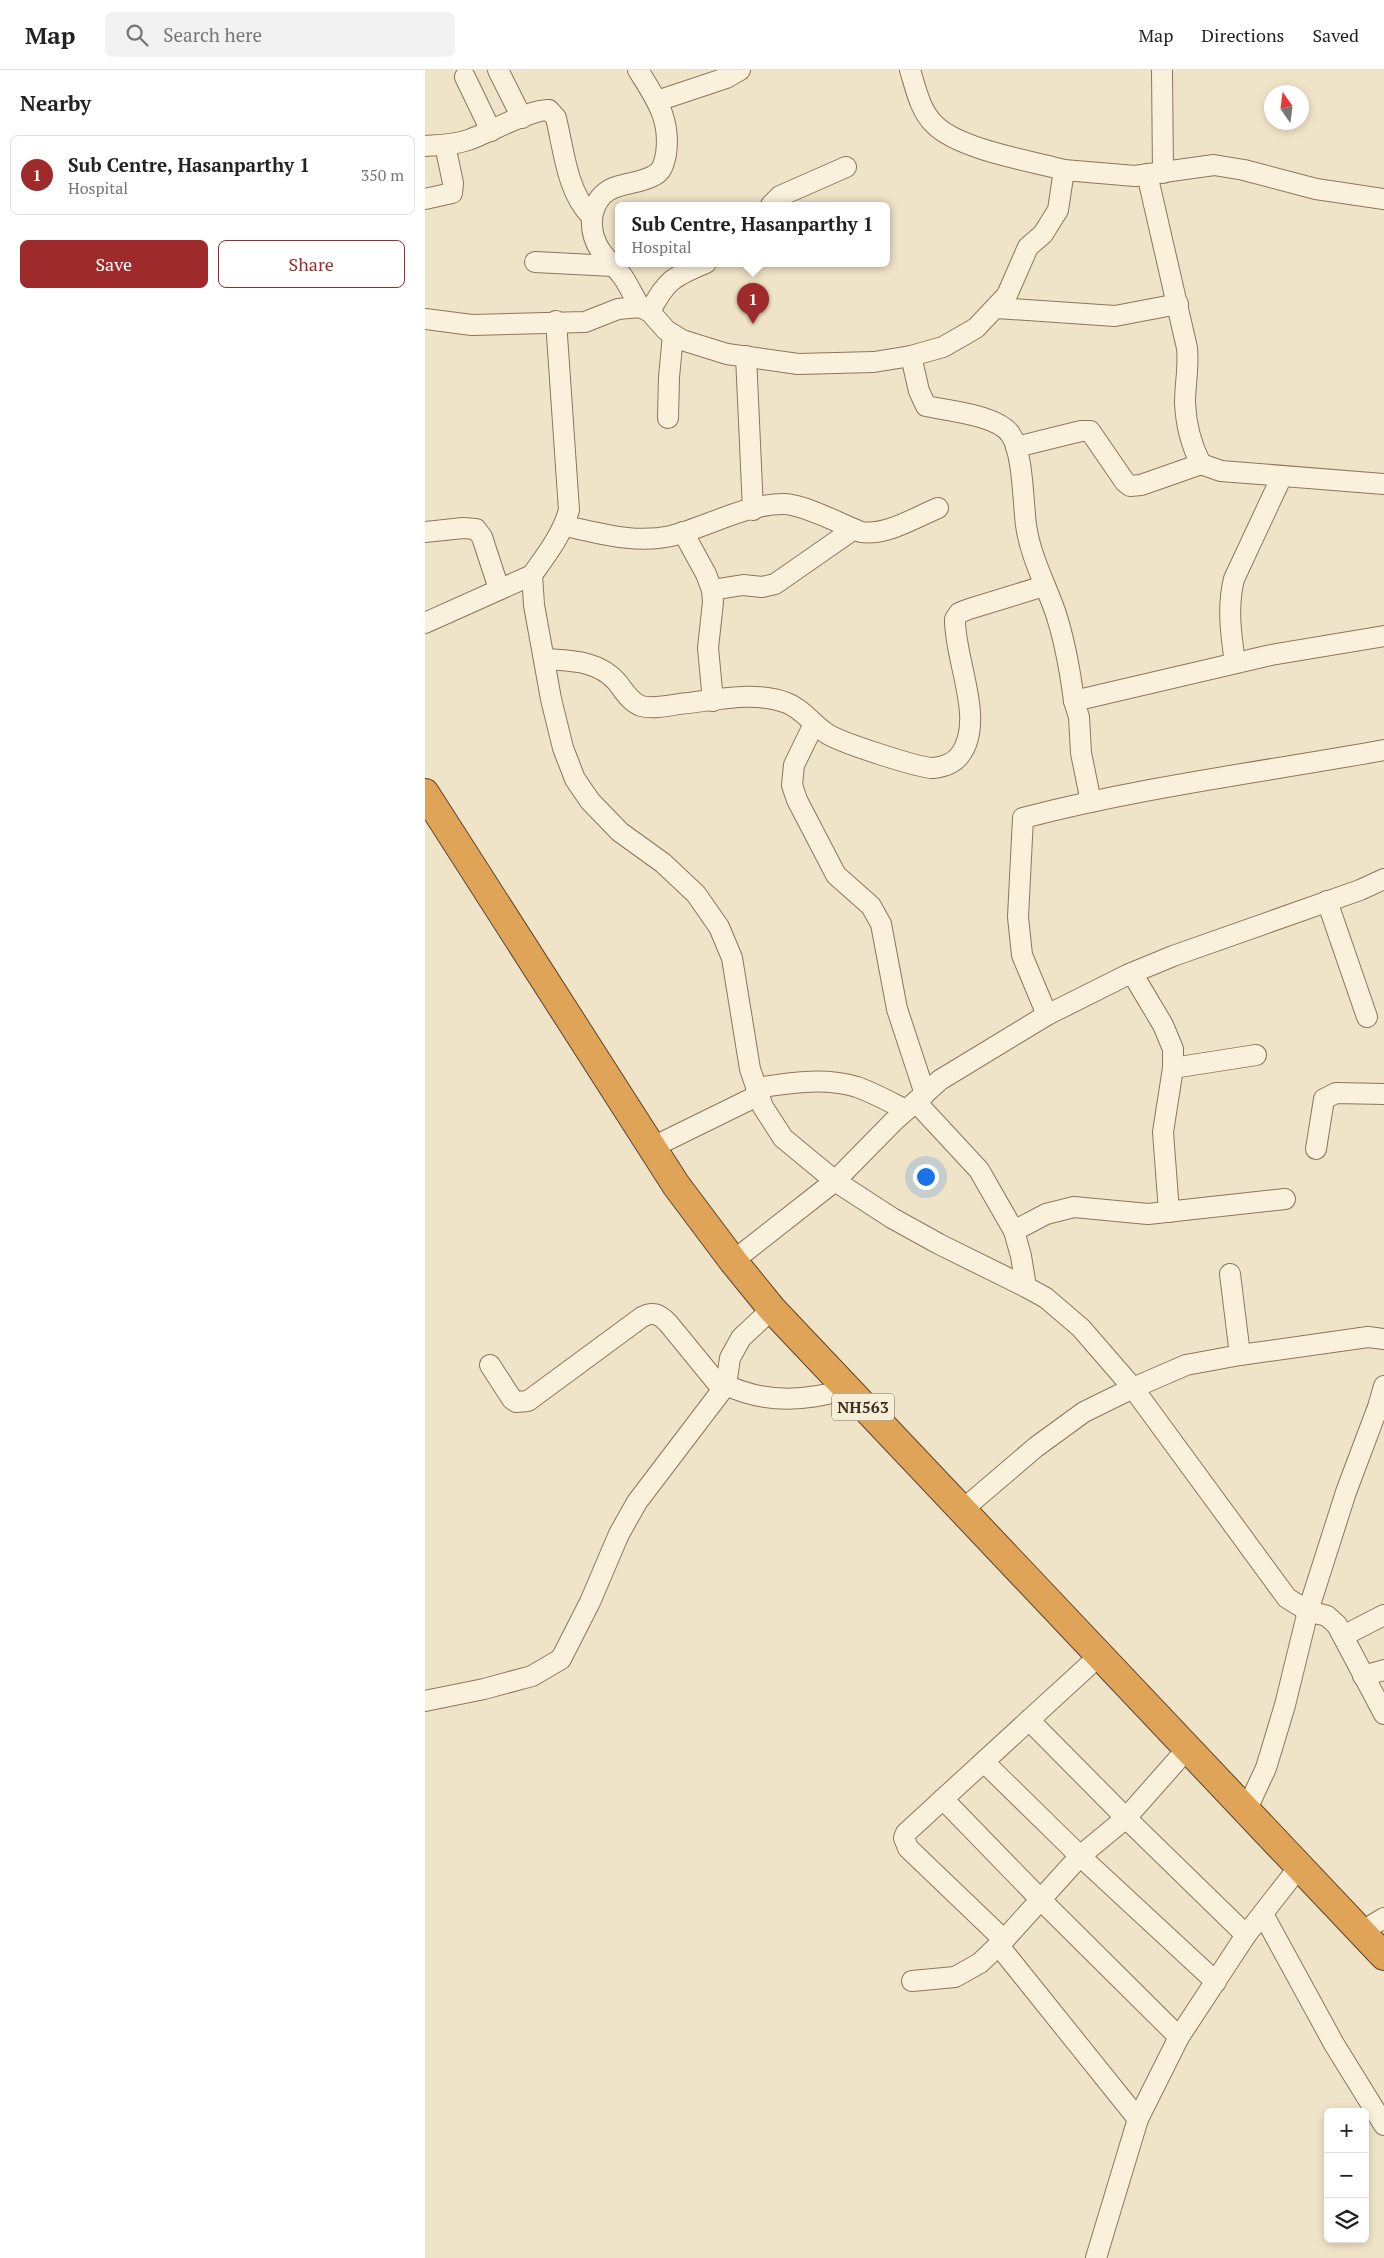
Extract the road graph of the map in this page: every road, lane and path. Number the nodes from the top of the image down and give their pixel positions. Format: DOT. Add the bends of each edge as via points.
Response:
graph roads {
  1 [pos="498,70"];
  2 [pos="638,70"];
  3 [pos="740,70"];
  4 [pos="910,70"];
  5 [pos="1162,70"];
  6 [pos="465,77"];
  7 [pos="657,101"];
  8 [pos="522,118"];
  9 [pos="491,131"];
  10 [pos="445,145"];
  11 [pos="425,146"];
  12 [pos="846,167"];
  13 [pos="1064,170"];
  14 [pos="1155,174"];
  15 [pos="425,199"];
  16 [pos="1384,199"];
  17 [pos="774,202"];
  18 [pos="591,216"];
  19 [pos="535,262"];
  20 [pos="613,266"];
  21 [pos="698,267"];
  22 [pos="1178,304"];
  23 [pos="996,308"];
  24 [pos="645,310"];
  25 [pos="425,319"];
  26 [pos="556,321"];
  27 [pos="673,335"];
  28 [pos="746,356"];
  29 [pos="911,356"];
  30 [pos="668,418"];
  31 [pos="1016,446"];
  32 [pos="1201,464"];
  33 [pos="1283,476"];
  34 [pos="1384,484"];
  35 [pos="938,508"];
  36 [pos="753,510"];
  37 [pos="565,526"];
  38 [pos="854,530"];
  39 [pos="425,532"];
  40 [pos="683,532"];
  41 [pos="532,575"];
  42 [pos="1044,586"];
  43 [pos="499,589"];
  44 [pos="713,590"];
  45 [pos="425,623"];
  46 [pos="1384,636"];
  47 [pos="544,659"];
  48 [pos="1235,662"];
  49 [pos="713,701"];
  50 [pos="1074,701"];
  51 [pos="814,724"];
  52 [pos="1384,750"];
  53 [pos="425,793"];
  54 [pos="1091,802"];
  55 [pos="1384,879"];
  56 [pos="1327,901"];
  57 [pos="1132,973"];
  58 [pos="1047,1015"];
  59 [pos="1367,1017"];
  60 [pos="1256,1055"];
  61 [pos="1173,1068"];
  62 [pos="757,1091"];
  63 [pos="1384,1094"];
  64 [pos="916,1102"];
  65 [pos="653,1147"];
  66 [pos="1316,1149"];
  67 [pos="835,1180"];
  68 [pos="1285,1199"];
  69 [pos="1169,1212"];
  70 [pos="1014,1231"];
  71 [pos="733,1261"];
  72 [pos="1230,1274"];
  73 [pos="1025,1286"];
  74 [pos="772,1309"];
  75 [pos="1384,1339"];
  76 [pos="1240,1355"];
  77 [pos="490,1365"];
  78 [pos="1384,1386"];
  79 [pos="724,1387"];
  80 [pos="1133,1388"];
  81 [pos="846,1389"];
  82 [pos="1381,1407"];
  83 [pos="961,1511"];
  84 [pos="1308,1611"];
  85 [pos="1384,1615"];
  86 [pos="1343,1636"];
  87 [pos="1099,1656"];
  88 [pos="1384,1670"];
  89 [pos="1363,1676"];
  90 [pos="425,1701"];
  91 [pos="1384,1714"];
  92 [pos="1029,1720"];
  93 [pos="1187,1749"];
  94 [pos="984,1762"];
  95 [pos="943,1799"];
  96 [pos="1246,1811"];
  97 [pos="1126,1818"];
  98 [pos="1080,1856"];
  99 [pos="1299,1867"];
  100 [pos="1041,1900"];
  101 [pos="1263,1914"];
  102 [pos="1384,1918"];
  103 [pos="1361,1932"];
  104 [pos="1247,1935"];
  105 [pos="1002,1943"];
  106 [pos="1384,1956"];
  107 [pos="912,1981"];
  108 [pos="1216,1982"];
  109 [pos="1179,2037"];
  110 [pos="1138,2119"];
  111 [pos="1384,2125"];
  112 [pos="1096,2258"];
  1 -- 8 [label="street"];
  2 -- 7 [label="street"];
  3 -- 7 [label="street"];
  4 -- 13 [label="street" via="926,113 934,125 950,137"];
  5 -- 14 [label="street"];
  6 -- 9 [label="street"];
  7 -- 18 [label="street" via="668,138 663,167 654,176 614,187 598,200"];
  8 -- 9 [label="street"];
  8 -- 18 [label="street" via="545,109 553,112 574,192"];
  9 -- 10 [label="street"];
  10 -- 11 [label="street"];
  10 -- 15 [label="street" via="452,193"];
  12 -- 17 [label="street" via="780,196"];
  13 -- 14 [label="street" via="1135,176"];
  13 -- 23 [label="street" via="1058,210 1043,234 1028,248 1007,295"];
  14 -- 16 [label="street" via="1214,166"];
  14 -- 22 [label="street"];
  18 -- 20 [label="street" via="601,254"];
  19 -- 20 [label="street"];
  20 -- 24 [label="street"];
  21 -- 24 [label="street" via="665,286"];
  22 -- 23 [label="street" via="1115,316"];
  22 -- 32 [label="street" via="1189,363 1185,402 1187,420 1191,442"];
  23 -- 29 [label="street" via="976,328 943,347"];
  24 -- 26 [label="street" via="619,309 585,322"];
  24 -- 27 [label="street"];
  25 -- 26 [label="street" via="472,325"];
  26 -- 37 [label="street" via="569,487"];
  27 -- 28 [label="street" via="727,354"];
  27 -- 30 [label="street"];
  28 -- 29 [label="street" via="798,364 874,362"];
  28 -- 36 [label="street"];
  29 -- 31 [label="street" via="926,406 995,422 1011,435"];
  31 -- 32 [label="street" via="1090,431 1129,486 1141,485"];
  31 -- 42 [label="street" via="1028,536"];
  32 -- 33 [label="street" via="1221,471"];
  33 -- 34 [label="street"];
  33 -- 48 [label="street" via="1234,579 1229,616"];
  35 -- 38 [label="street" via="879,532 870,534"];
  36 -- 38 [label="street" via="786,504 798,506"];
  36 -- 40 [label="street"];
  37 -- 40 [label="street" via="624,539 652,539"];
  37 -- 41 [label="street"];
  38 -- 44 [label="street" via="775,584 762,587 743,584"];
  39 -- 43 [label="street" via="463,528 476,530 482,537"];
  40 -- 44 [label="street"];
  41 -- 43 [label="street"];
  41 -- 47 [label="street"];
  42 -- 50 [label="street" via="1055,610 1069,662"];
  42 -- 51 [label="street" via="969,609 959,613 955,619 971,718 965,747 952,762 932,768 919,766 833,738"];
  43 -- 45 [label="street"];
  44 -- 49 [label="street" via="708,648"];
  46 -- 48 [label="street"];
  47 -- 49 [label="street" via="600,668 631,700 646,707"];
  47 -- 62 [label="street" via="563,748 575,779 590,801 620,832 663,863 696,894 719,928 732,958 750,1069"];
  48 -- 50 [label="street"];
  49 -- 51 [label="street" via="758,697 775,699 789,704"];
  50 -- 54 [label="street"];
  51 -- 64 [label="street" via="794,765 792,786 836,875 871,906 881,924"];
  52 -- 54 [label="street"];
  53 -- 65 [label="highway, NH563"];
  54 -- 58 [label="street" via="1023,818 1018,917 1022,955"];
  55 -- 56 [label="street"];
  56 -- 57 [label="street"];
  56 -- 59 [label="street"];
  57 -- 58 [label="street"];
  57 -- 61 [label="street" via="1169,1038 1173,1049"];
  58 -- 64 [label="street" via="940,1080"];
  60 -- 61 [label="street"];
  61 -- 69 [label="street" via="1163,1132"];
  62 -- 64 [label="street" via="798,1082 828,1082"];
  62 -- 65 [label="street"];
  62 -- 67 [label="street" via="783,1138"];
  63 -- 66 [label="street" via="1336,1093 1324,1099"];
  64 -- 67 [label="street"];
  64 -- 70 [label="street" via="979,1170"];
  65 -- 71 [label="highway, NH563" via="676,1185"];
  67 -- 71 [label="street"];
  67 -- 73 [label="street" via="892,1218"];
  68 -- 69 [label="street"];
  69 -- 70 [label="street" via="1130,1214 1074,1206 1046,1214"];
  70 -- 73 [label="street"];
  71 -- 74 [label="highway, NH563"];
  72 -- 76 [label="street"];
  73 -- 80 [label="street" via="1046,1298 1081,1328"];
  74 -- 79 [label="street" via="741,1338 730,1358"];
  74 -- 81 [label="highway, NH563"];
  75 -- 76 [label="street" via="1368,1338"];
  76 -- 80 [label="street" via="1186,1365"];
  77 -- 79 [label="street" via="512,1399 523,1402 649,1313 668,1323"];
  78 -- 82 [label="street"];
  79 -- 81 [label="street" via="763,1398 800,1399"];
  79 -- 90 [label="street" via="633,1510 561,1659 532,1676"];
  80 -- 83 [label="street" via="1084,1412"];
  80 -- 84 [label="street" via="1287,1598"];
  81 -- 83 [label="highway, NH563"];
  82 -- 84 [label="street" via="1345,1492"];
  83 -- 87 [label="highway, NH563"];
  84 -- 86 [label="street" via="1327,1616"];
  84 -- 96 [label="street" via="1266,1768"];
  85 -- 86 [label="street"];
  86 -- 89 [label="street"];
  87 -- 92 [label="street"];
  87 -- 93 [label="highway, NH563"];
  88 -- 89 [label="street"];
  89 -- 91 [label="street"];
  92 -- 94 [label="street"];
  92 -- 97 [label="street"];
  93 -- 96 [label="highway, NH563"];
  93 -- 97 [label="street"];
  94 -- 95 [label="street"];
  94 -- 98 [label="street"];
  95 -- 100 [label="street"];
  95 -- 105 [label="street" via="906,1833 904,1843"];
  96 -- 99 [label="highway, NH563"];
  97 -- 98 [label="street"];
  97 -- 104 [label="street"];
  98 -- 100 [label="street"];
  98 -- 108 [label="street"];
  99 -- 101 [label="street"];
  99 -- 103 [label="highway, NH563"];
  100 -- 105 [label="street"];
  100 -- 109 [label="street"];
  101 -- 104 [label="street"];
  101 -- 111 [label="street" via="1334,2044"];
  102 -- 103 [label="street"];
  103 -- 106 [label="highway, NH563"];
  104 -- 108 [label="street"];
  105 -- 107 [label="street" via="981,1963 955,1977"];
  105 -- 110 [label="street"];
  108 -- 109 [label="street"];
  109 -- 110 [label="street"];
  110 -- 112 [label="street"];
}
